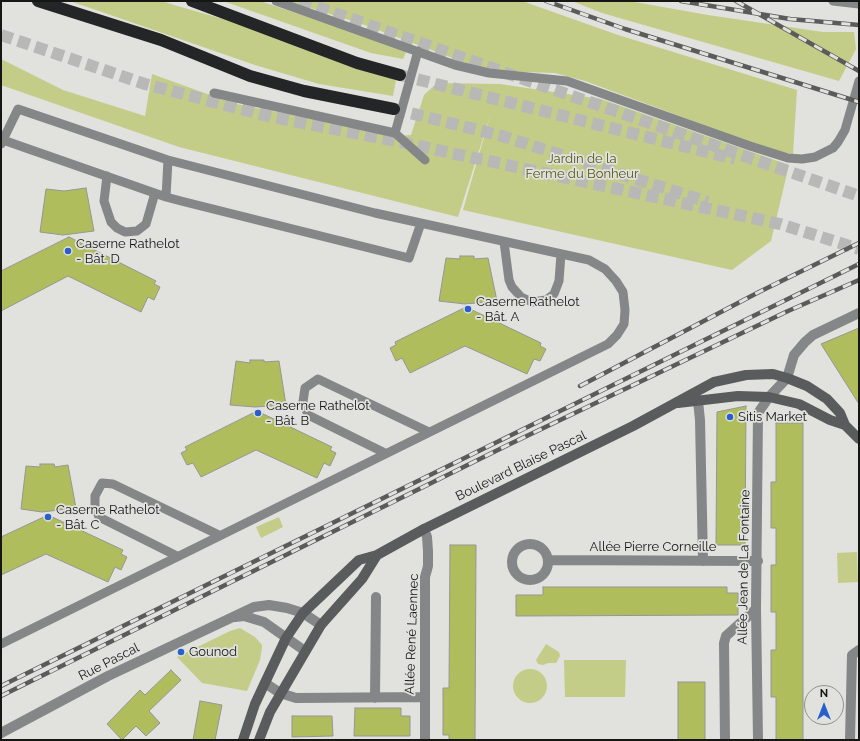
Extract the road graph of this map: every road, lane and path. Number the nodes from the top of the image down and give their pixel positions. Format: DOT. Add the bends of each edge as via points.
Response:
graph roads {
  1 [pos="38,1"];
  2 [pos="192,1"];
  3 [pos="276,1"];
  4 [pos="833,1"];
  5 [pos="859,4"];
  6 [pos="418,51"];
  7 [pos="400,75"];
  8 [pos="859,81"];
  9 [pos="214,93"];
  10 [pos="394,110"];
  11 [pos="395,133"];
  12 [pos="2,142"];
  13 [pos="168,160"];
  14 [pos="425,160"];
  15 [pos="107,176"];
  16 [pos="155,193"];
  17 [pos="166,196"];
  18 [pos="421,223"];
  19 [pos="504,242"];
  20 [pos="561,254"];
  21 [pos="859,313"];
  22 [pos="788,378"];
  23 [pos="687,396"];
  24 [pos="769,397"];
  25 [pos="698,400"];
  26 [pos="678,403"];
  27 [pos="845,425"];
  28 [pos="430,432"];
  29 [pos="859,440"];
  30 [pos="385,453"];
  31 [pos="424,529"];
  32 [pos="219,535"];
  33 [pos="177,556"];
  34 [pos="377,556"];
  35 [pos="548,560"];
  36 [pos="703,561"];
  37 [pos="758,561"];
  38 [pos="376,597"];
  39 [pos="756,609"];
  40 [pos="303,613"];
  41 [pos="231,617"];
  42 [pos="321,625"];
  43 [pos="286,638"];
  44 [pos="1,644"];
  45 [pos="859,650"];
  46 [pos="305,651"];
  47 [pos="265,683"];
  48 [pos="280,693"];
  49 [pos="424,697"];
  50 [pos="375,698"];
  51 [pos="1,733"];
  52 [pos="243,740"];
  53 [pos="259,740"];
  54 [pos="425,740"];
  55 [pos="725,740"];
  56 [pos="758,740"];
  57 [pos="850,740"];
  1 -- 10 [label="highway" via="161,40 250,76 304,91"];
  2 -- 7 [label="highway" via="357,63"];
  3 -- 6 [label="lane"];
  4 -- 5 [label="lane"];
  6 -- 8 [label="lane" via="455,65 489,73 567,81 778,156 802,159 825,153 838,142 845,130"];
  6 -- 11 [label="lane"];
  9 -- 11 [label="lane"];
  11 -- 14 [label="lane"];
  12 -- 13 [label="lane" via="18,109"];
  12 -- 15 [label="lane"];
  13 -- 17 [label="lane"];
  13 -- 18 [label="lane"];
  15 -- 16 [label="lane"];
  15 -- 16 [label="lane" via="104,201 111,222 124,232 137,231 146,224"];
  16 -- 17 [label="lane"];
  17 -- 18 [label="lane" via="410,258"];
  18 -- 19 [label="lane"];
  19 -- 20 [label="lane"];
  19 -- 20 [label="lane" via="512,287 521,298 532,302 546,300 554,294 559,282"];
  20 -- 28 [label="lane" via="588,260 605,269 616,281 623,292 624,310 624,324 617,335 608,344"];
  21 -- 22 [label="street" via="813,335 805,342 794,355"];
  22 -- 23 [label="street, Boulevard Blaise Pascal" via="772,374 746,375 714,382"];
  22 -- 24 [label="street, Allée Jean de La Fontaine"];
  22 -- 27 [label="street, Boulevard Blaise Pascal" via="827,399 840,413"];
  23 -- 25 [label="street"];
  23 -- 26 [label="street, Boulevard Blaise Pascal"];
  24 -- 25 [label="street, Boulevard Blaise Pascal" via="738,396"];
  24 -- 27 [label="street, Boulevard Blaise Pascal" via="799,404"];
  24 -- 37 [label="street, Allée Jean de La Fontaine" via="758,413"];
  25 -- 26 [label="street, Boulevard Blaise Pascal"];
  25 -- 36 [label="street"];
  26 -- 31 [label="street, Boulevard Blaise Pascal"];
  27 -- 29 [label="street"];
  28 -- 30 [label="lane"];
  28 -- 30 [label="lane" via="318,380 305,388 303,402 308,415"];
  30 -- 32 [label="lane"];
  31 -- 34 [label="street, Boulevard Blaise Pascal"];
  31 -- 49 [label="street, Allée René Laennec" via="427,537 428,566 425,577"];
  32 -- 33 [label="lane"];
  32 -- 33 [label="lane" via="113,484 102,482 95,496 98,517"];
  33 -- 44 [label="lane"];
  34 -- 40 [label="street, Boulevard Blaise Pascal" via="359,560"];
  34 -- 42 [label="street, Boulevard Blaise Pascal" via="362,579"];
  35 -- 36 [label="street, Allée Pierre Corneille"];
  36 -- 37 [label="street, Allée Pierre Corneille"];
  37 -- 39 [label="street, Allée Jean de La Fontaine"];
  38 -- 50 [label="street"];
  39 -- 55 [label="street" via="726,636 724,643"];
  39 -- 56 [label="street, Allée Jean de La Fontaine"];
  40 -- 41 [label="street, Rue Pascal" via="269,605 254,607"];
  40 -- 42 [label="street, Rue Pascal"];
  40 -- 43 [label="street, Boulevard Blaise Pascal"];
  41 -- 43 [label="street, Rue Pascal" via="244,616 264,622"];
  41 -- 51 [label="street, Rue Pascal" via="108,676"];
  42 -- 46 [label="street, Boulevard Blaise Pascal"];
  43 -- 46 [label="street, Rue Pascal"];
  43 -- 47 [label="street, Boulevard Blaise Pascal"];
  45 -- 57 [label="street" via="852,655"];
  46 -- 48 [label="street, Boulevard Blaise Pascal"];
  47 -- 48 [label="street"];
  47 -- 52 [label="street, Boulevard Blaise Pascal"];
  48 -- 50 [label="street" via="296,698"];
  48 -- 53 [label="street, Boulevard Blaise Pascal"];
  49 -- 50 [label="street"];
  49 -- 54 [label="street, Allée René Laennec"];
}
